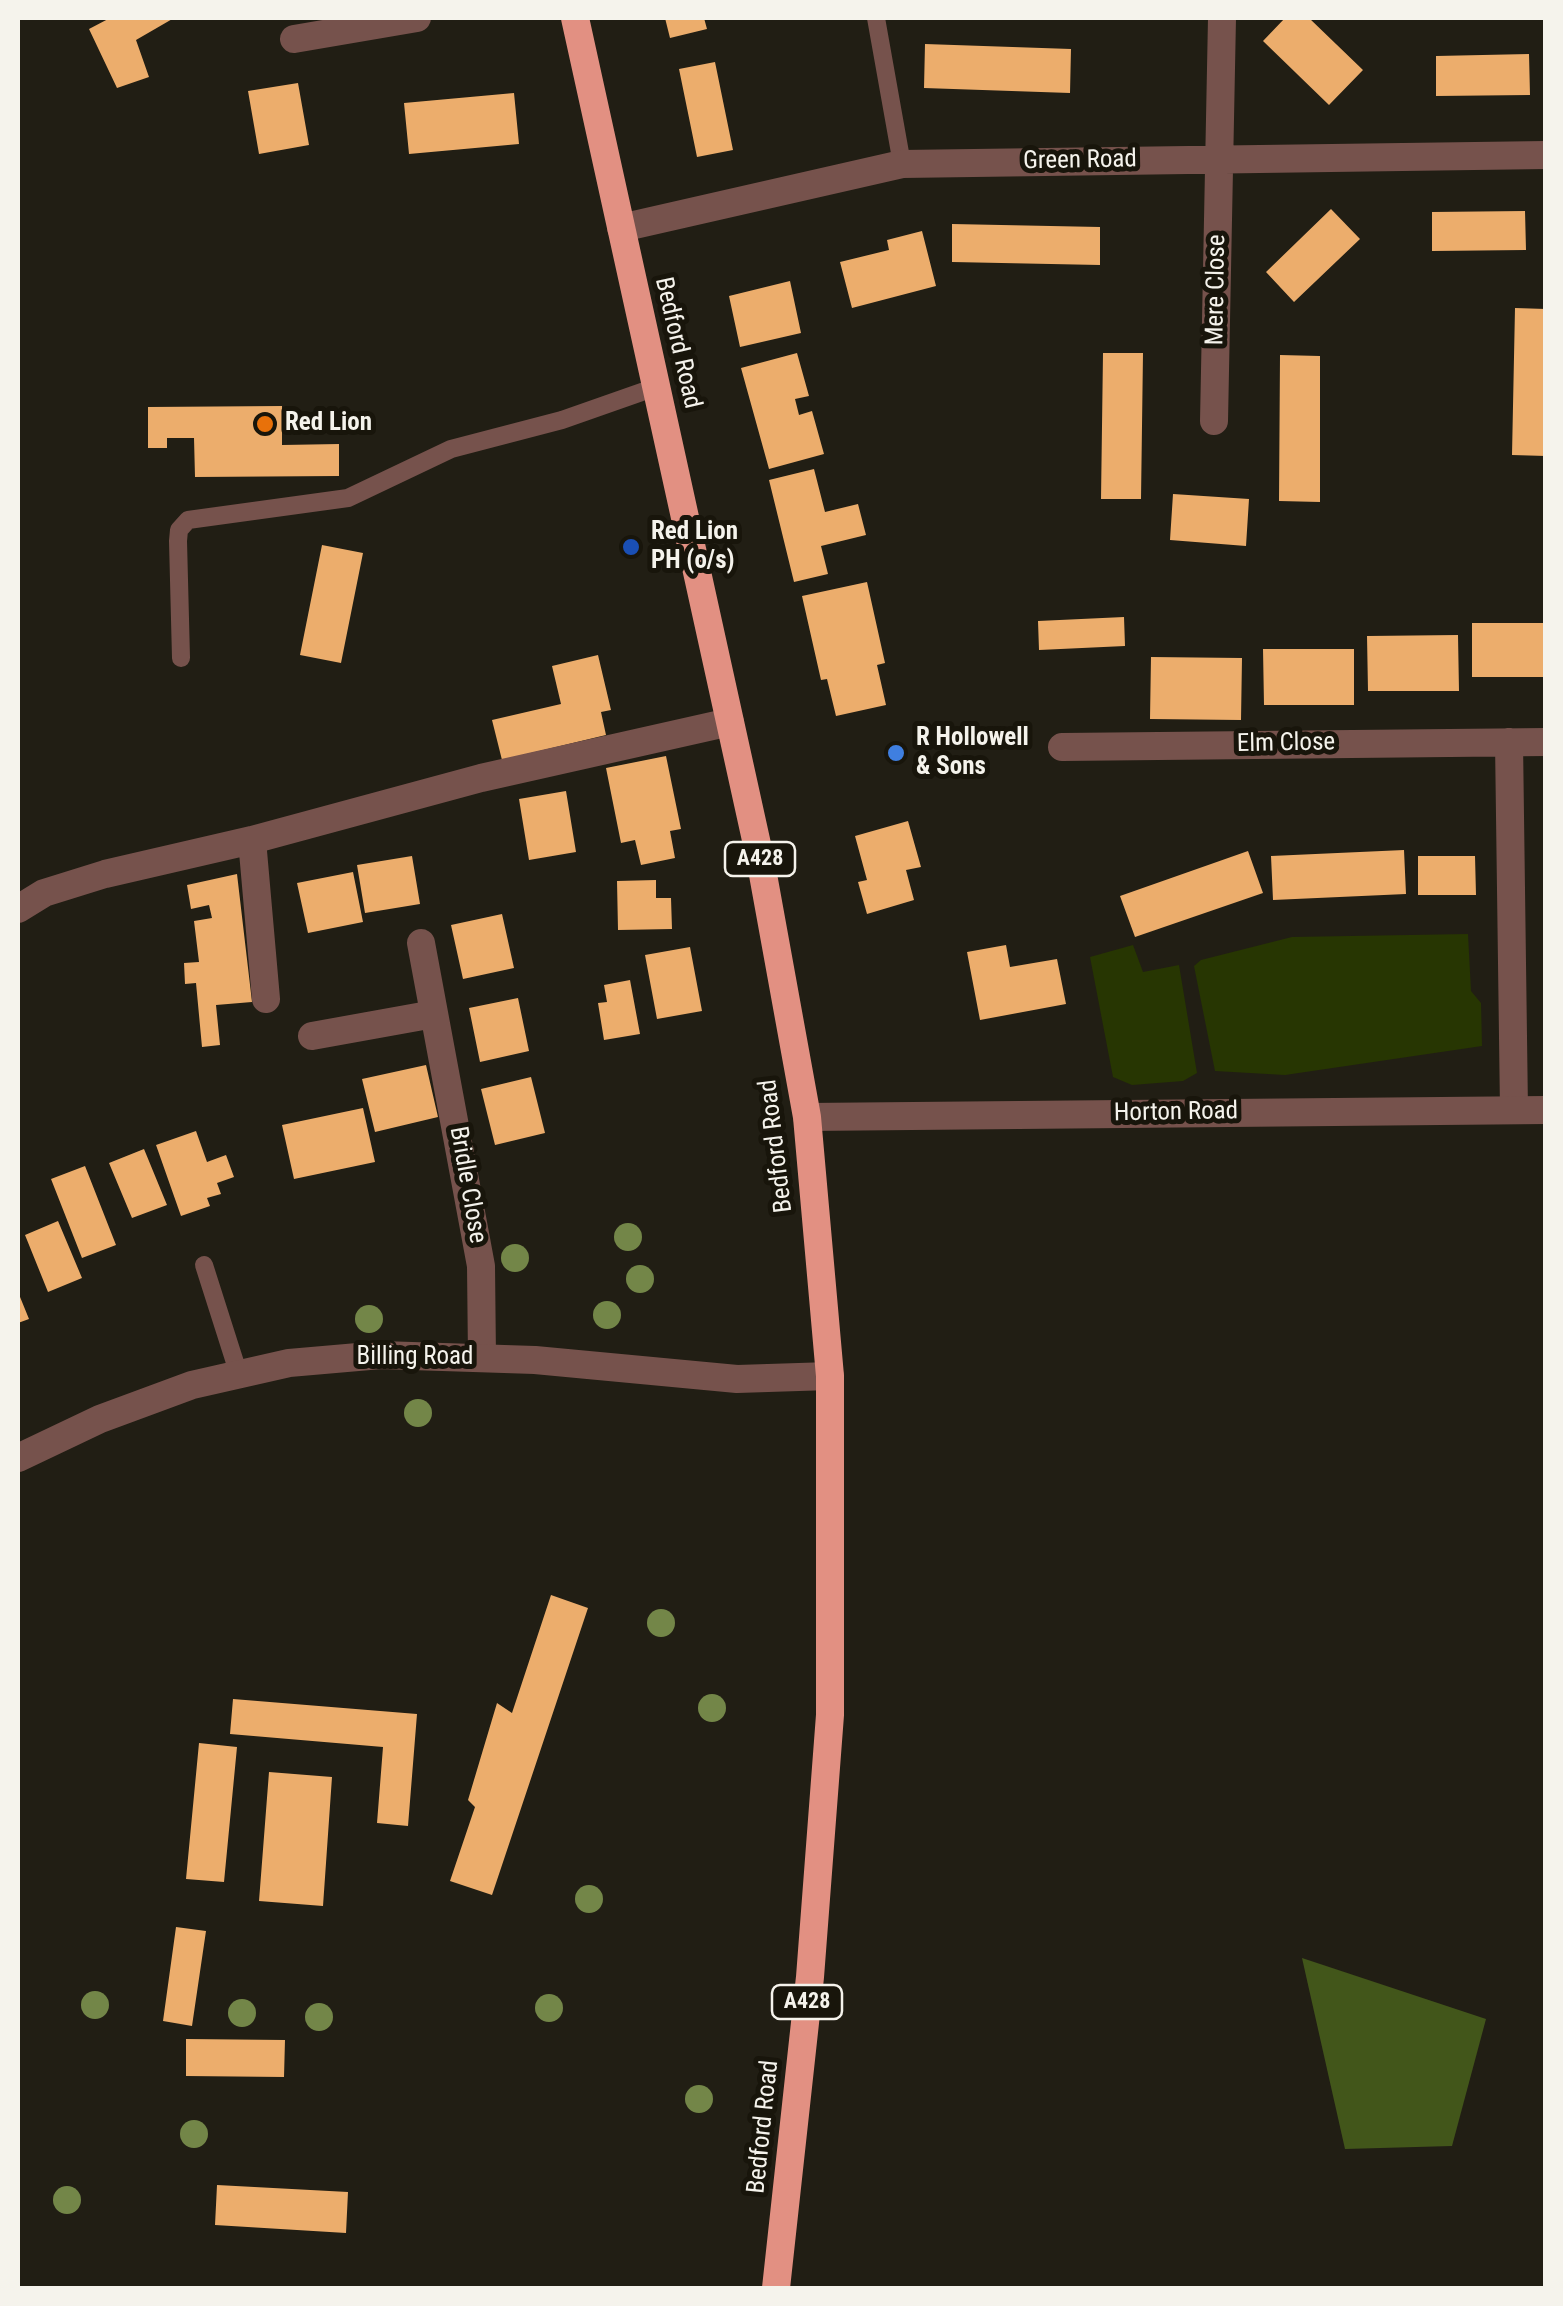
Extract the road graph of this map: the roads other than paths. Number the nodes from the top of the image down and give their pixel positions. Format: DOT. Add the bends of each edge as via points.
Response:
graph roads {
  1 [pos="417,18"];
  2 [pos="575,18"];
  3 [pos="876,18"];
  4 [pos="1222,18"];
  5 [pos="294,39"];
  6 [pos="1546,155"];
  7 [pos="1219,159"];
  8 [pos="902,164"];
  9 [pos="621,228"];
  10 [pos="656,386"];
  11 [pos="1214,421"];
  12 [pos="181,658"];
  13 [pos="730,722"];
  14 [pos="1509,742"];
  15 [pos="1546,742"];
  16 [pos="1062,747"];
  17 [pos="252,840"];
  18 [pos="18,909"];
  19 [pos="420,943"];
  20 [pos="266,999"];
  21 [pos="434,1014"];
  22 [pos="312,1036"];
  23 [pos="1514,1110"];
  24 [pos="1546,1110"];
  25 [pos="806,1117"];
  26 [pos="204,1266"];
  27 [pos="482,1358"];
  28 [pos="239,1374"];
  29 [pos="830,1376"];
  30 [pos="18,1458"];
  31 [pos="776,2288"];
  1 -- 5 [label="street"];
  2 -- 9 [label="highway, Bedford Road / A428"];
  3 -- 8 [label="lane"];
  4 -- 7 [label="street, Mere Close"];
  6 -- 7 [label="street, Green Road"];
  7 -- 8 [label="street, Green Road"];
  7 -- 11 [label="street, Mere Close"];
  8 -- 9 [label="street, Green Road"];
  9 -- 10 [label="highway, Bedford Road / A428"];
  10 -- 12 [label="lane" via="451,449 348,498 188,520 178,541"];
  10 -- 13 [label="highway, Bedford Road / A428"];
  13 -- 17 [label="street" via="481,778"];
  13 -- 25 [label="highway, Bedford Road / A428"];
  14 -- 15 [label="street, Elm Close"];
  14 -- 16 [label="street, Elm Close"];
  14 -- 23 [label="street"];
  17 -- 18 [label="street" via="105,874"];
  17 -- 20 [label="street"];
  19 -- 21 [label="street, Bridle Close"];
  21 -- 22 [label="street"];
  21 -- 27 [label="street, Bridle Close" via="481,1266"];
  23 -- 24 [label="street, Horton Road"];
  23 -- 25 [label="street, Horton Road"];
  25 -- 29 [label="highway, Bedford Road / A428"];
  26 -- 28 [label="lane"];
  27 -- 28 [label="street, Billing Road" via="380,1355"];
  27 -- 29 [label="street, Billing Road" via="737,1379"];
  28 -- 30 [label="street, Billing Road" via="100,1419"];
  29 -- 31 [label="highway, Bedford Road / A428" via="830,1715"];
}
